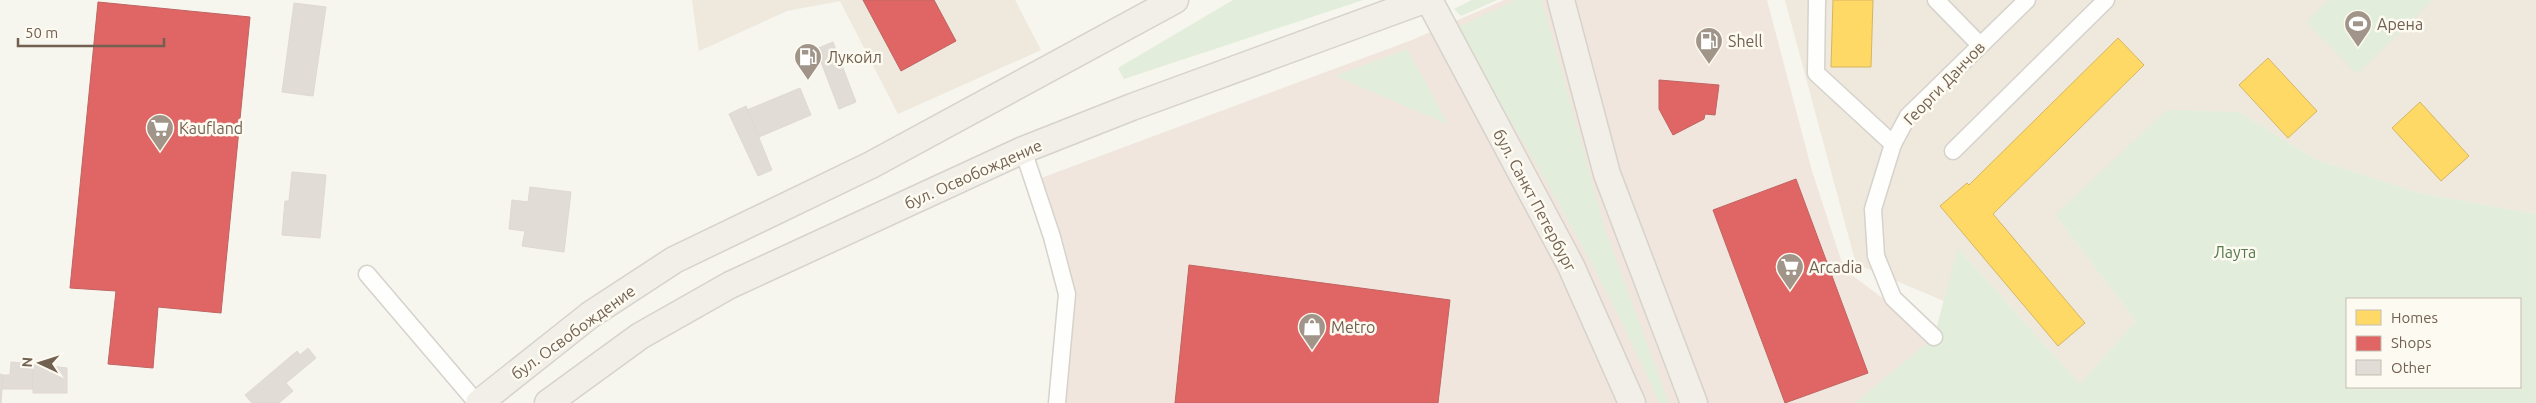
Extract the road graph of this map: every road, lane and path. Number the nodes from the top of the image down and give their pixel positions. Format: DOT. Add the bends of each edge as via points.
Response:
graph roads {
  1 [pos="1175,0"];
  2 [pos="1424,0"];
  3 [pos="1429,0"];
  4 [pos="1561,0"];
  5 [pos="1817,0"];
  6 [pos="1936,0"];
  7 [pos="2027,0"];
  8 [pos="2106,0"];
  9 [pos="1980,45"];
  10 [pos="1893,144"];
  11 [pos="1023,150"];
  12 [pos="1953,151"];
  13 [pos="367,274"];
  14 [pos="1934,337"];
  15 [pos="478,403"];
  16 [pos="548,403"];
  17 [pos="1057,403"];
  18 [pos="1632,403"];
  19 [pos="1694,403"];
  1 -- 15 [label="main road, бул. Освобождение" via="871,165 674,260 590,315"];
  2 -- 11 [label="main road, бул. Освобождение"];
  3 -- 18 [label="main road, бул. Санкт Петербург" via="1571,266"];
  4 -- 19 [label="main road" via="1608,174"];
  5 -- 10 [label="street" via="1816,73"];
  6 -- 9 [label="street"];
  7 -- 9 [label="street, Георги Данчов"];
  8 -- 12 [label="street"];
  9 -- 10 [label="street, Георги Данчов" via="1908,116"];
  10 -- 14 [label="street, Георги Данчов" via="1873,208 1876,256 1893,298"];
  11 -- 16 [label="main road, бул. Освобождение" via="730,284 640,336"];
  11 -- 17 [label="street" via="1067,294"];
  13 -- 15 [label="street"];
}
